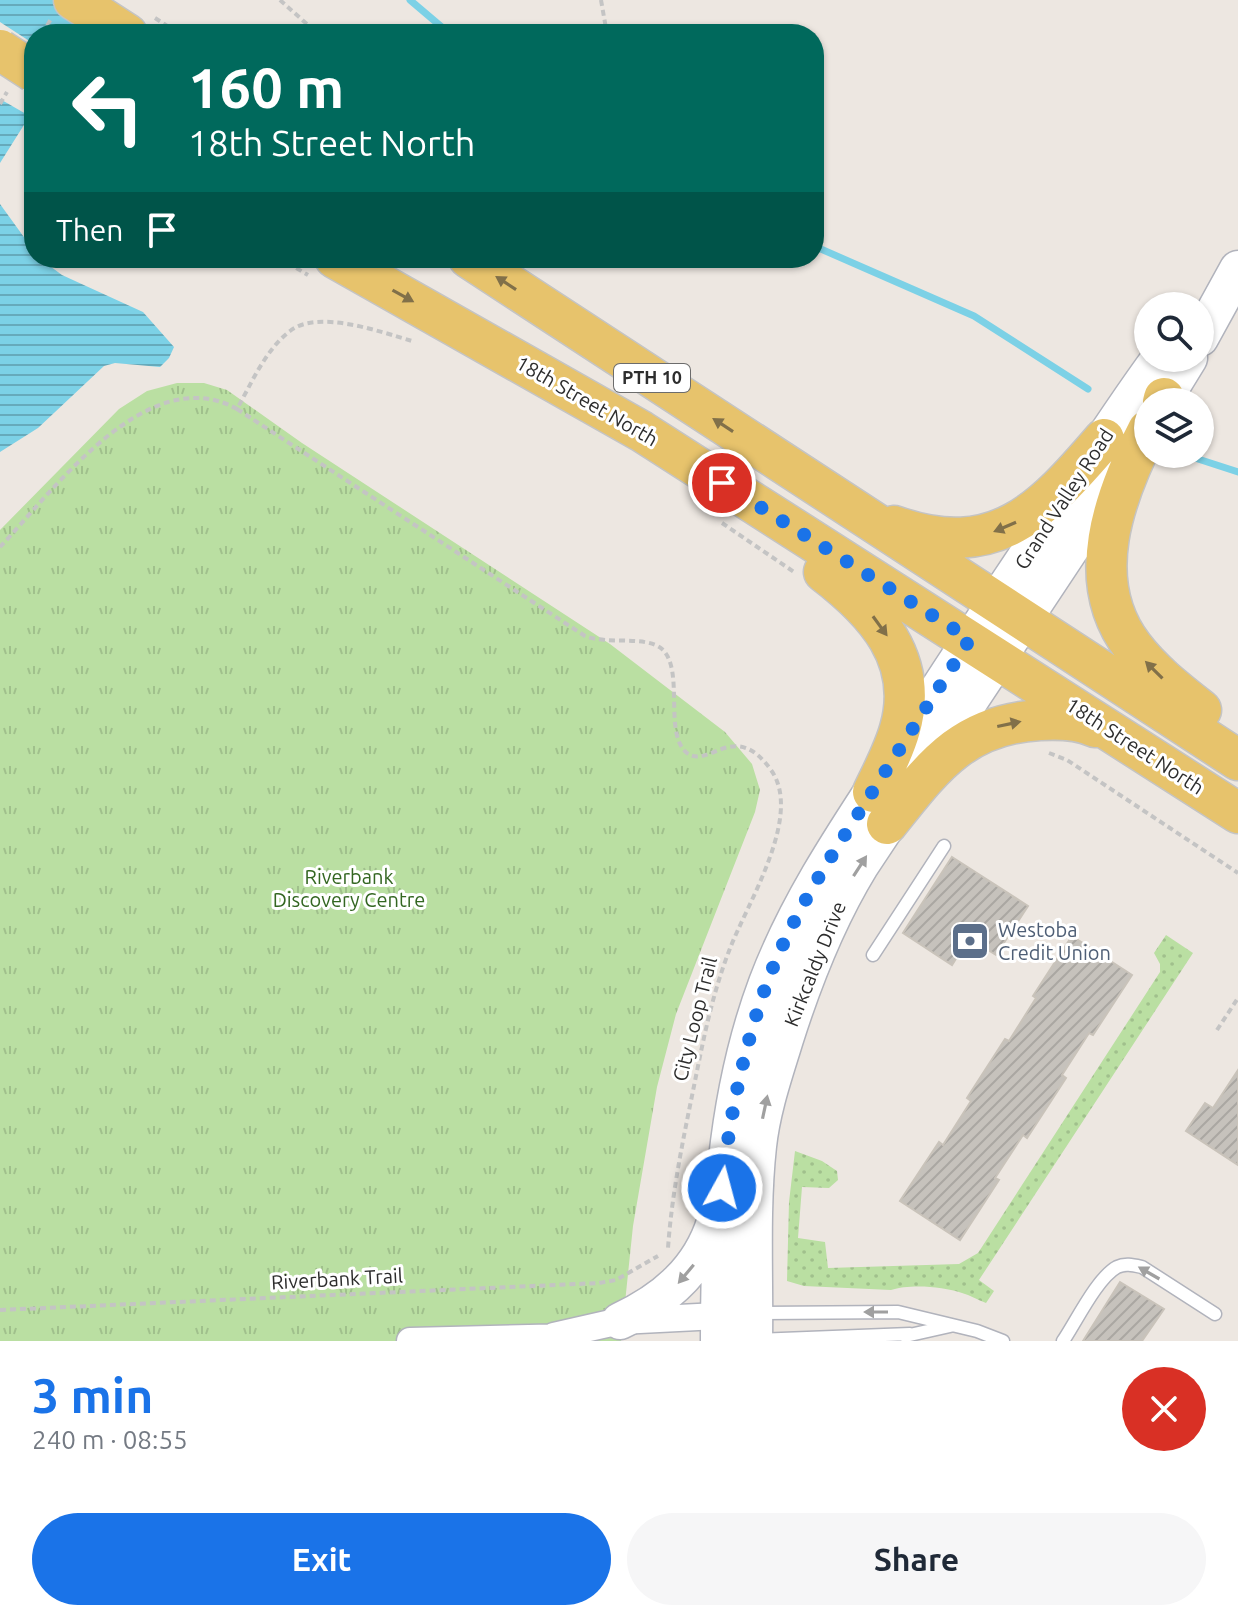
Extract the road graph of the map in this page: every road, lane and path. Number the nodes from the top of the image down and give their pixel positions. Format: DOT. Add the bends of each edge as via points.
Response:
graph roads {
  1 [pos="74,0"];
  2 [pos="280,0"];
  3 [pos="601,0"];
  4 [pos="111,24"];
  5 [pos="307,24"];
  6 [pos="605,24"];
  7 [pos="0,50"];
  8 [pos="24,66"];
  9 [pos="1238,256"];
  10 [pos="353,268"];
  11 [pos="484,268"];
  12 [pos="1238,269"];
  13 [pos="1209,292"];
  14 [pos="1214,313"];
  15 [pos="419,343"];
  16 [pos="1150,372"];
  17 [pos="237,409"];
  18 [pos="1104,439"];
  19 [pos="1134,449"];
  20 [pos="672,451"];
  21 [pos="1134,461"];
  22 [pos="836,498"];
  23 [pos="0,547"];
  24 [pos="1009,612"];
  25 [pos="984,648"];
  26 [pos="1238,734"];
  27 [pos="1035,751"];
  28 [pos="1145,752"];
  29 [pos="1238,760"];
  30 [pos="880,808"];
  31 [pos="1238,813"];
  32 [pos="944,846"];
  33 [pos="1238,873"];
  34 [pos="873,955"];
  35 [pos="1238,998"];
  36 [pos="1217,1030"];
  37 [pos="720,1205"];
  38 [pos="668,1250"];
  39 [pos="0,1310"];
  40 [pos="1215,1314"];
  41 [pos="953,1325"];
  42 [pos="612,1331"];
  43 [pos="754,1331"];
  44 [pos="910,1334"];
  45 [pos="715,1335"];
  46 [pos="410,1341"];
  47 [pos="884,1341"];
  48 [pos="1003,1341"];
  49 [pos="1063,1341"];
  1 -- 4 [label="main road"];
  2 -- 5 [label="path"];
  3 -- 6 [label="path"];
  7 -- 8 [label="main road, bridge"];
  9 -- 13 [label="main road"];
  10 -- 20 [label="main road, 18th Street North / PTH 10, one-way"];
  22 -- 11 [label="main road, PTH 10, one-way"];
  12 -- 14 [label="main road"];
  15 -- 17 [label="path" via="358,326 308,323 276,345"];
  16 -- 18 [label="main road, Grand Valley Road"];
  17 -- 23 [label="path" via="196,397 135,416 95,446"];
  17 -- 38 [label="path, City Loop Trail" via="585,636 662,649 668,659 680,744 688,754 706,756 722,746 744,747 778,780 783,804 770,855 728,953 707,1023 680,1147"];
  18 -- 22 [label="main road, one-way" via="1038,509 987,534 964,538 912,532"];
  18 -- 24 [label="main road, Grand Valley Road"];
  19 -- 24 [label="main road, Grand Valley Road" via="1077,539"];
  20 -- 25 [label="main road, 18th Street North / PTH 10"];
  20 -- 30 [label="main road, one-way" via="750,523 849,591 886,632 898,657 905,701"];
  26 -- 21 [label="main road, one-way" via="1152,669 1115,616 1107,585 1107,547 1117,497"];
  22 -- 24 [label="main road, PTH 10"];
  24 -- 25 [label="main road, Grand Valley Road"];
  24 -- 29 [label="main road, PTH 10"];
  25 -- 28 [label="main road, 18th Street North / PTH 10"];
  25 -- 30 [label="main road, Kirkcaldy Drive"];
  27 -- 33 [label="path" via="1067,760"];
  30 -- 28 [label="main road, one-way" via="962,743 1020,721 1087,723"];
  28 -- 31 [label="main road, 18th Street North / PTH 10"];
  30 -- 37 [label="main road, Kirkcaldy Drive" via="806,898 767,984 736,1099"];
  43 -- 30 [label="main road, Kirkcaldy Drive, one-way" via="755,1184 768,1091 816,953"];
  32 -- 34 [label="lane"];
  35 -- 36 [label="path"];
  37 -- 42 [label="main road, one-way" via="705,1249 680,1281"];
  37 -- 45 [label="main road, Kirkcaldy Drive"];
  38 -- 39 [label="path, Riverbank Trail" via="616,1280 599,1283"];
  40 -- 49 [label="lane, one-way" via="1142,1267 1118,1266"];
  41 -- 43 [label="lane, one-way" via="898,1312"];
  41 -- 44 [label="lane"];
  41 -- 48 [label="lane"];
  42 -- 45 [label="street"];
  42 -- 46 [label="street"];
  43 -- 44 [label="lane"];
  43 -- 45 [label="street"];
  44 -- 47 [label="lane"];
}
